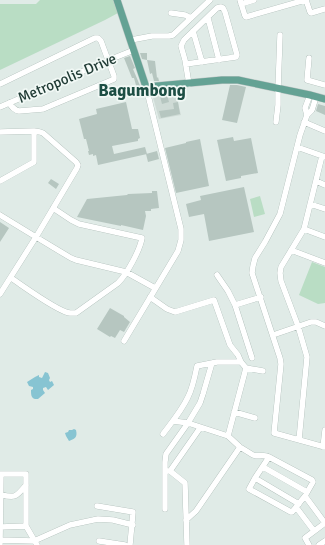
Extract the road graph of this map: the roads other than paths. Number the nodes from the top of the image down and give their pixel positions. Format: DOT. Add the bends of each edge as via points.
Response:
graph roads {
  1 [pos="117,0"];
  2 [pos="254,0"];
  3 [pos="305,0"];
  4 [pos="208,1"];
  5 [pos="240,2"];
  6 [pos="325,9"];
  7 [pos="171,13"];
  8 [pos="191,18"];
  9 [pos="208,18"];
  10 [pos="193,31"];
  11 [pos="280,35"];
  12 [pos="131,40"];
  13 [pos="134,50"];
  14 [pos="309,58"];
  15 [pos="108,60"];
  16 [pos="219,60"];
  17 [pos="202,62"];
  18 [pos="186,64"];
  19 [pos="0,84"];
  20 [pos="189,84"];
  21 [pos="325,85"];
  22 [pos="146,87"];
  23 [pos="278,89"];
  24 [pos="313,96"];
  25 [pos="325,99"];
  26 [pos="9,103"];
  27 [pos="0,107"];
  28 [pos="276,122"];
  29 [pos="304,122"];
  30 [pos="34,131"];
  31 [pos="325,131"];
  32 [pos="0,132"];
  33 [pos="297,148"];
  34 [pos="324,157"];
  35 [pos="0,181"];
  36 [pos="316,181"];
  37 [pos="325,185"];
  38 [pos="310,204"];
  39 [pos="54,208"];
  40 [pos="325,209"];
  41 [pos="0,215"];
  42 [pos="304,229"];
  43 [pos="36,237"];
  44 [pos="325,237"];
  45 [pos="291,250"];
  46 [pos="325,263"];
  47 [pos="126,272"];
  48 [pos="217,275"];
  49 [pos="11,278"];
  50 [pos="155,288"];
  51 [pos="0,294"];
  52 [pos="261,297"];
  53 [pos="150,298"];
  54 [pos="235,305"];
  55 [pos="298,326"];
  56 [pos="325,326"];
  57 [pos="273,335"];
  58 [pos="124,341"];
  59 [pos="252,358"];
  60 [pos="241,362"];
  61 [pos="212,363"];
  62 [pos="246,368"];
  63 [pos="262,371"];
  64 [pos="234,412"];
  65 [pos="255,418"];
  66 [pos="173,421"];
  67 [pos="188,423"];
  68 [pos="200,428"];
  69 [pos="325,430"];
  70 [pos="163,434"];
  71 [pos="228,436"];
  72 [pos="299,440"];
  73 [pos="240,447"];
  74 [pos="324,447"];
  75 [pos="269,457"];
  76 [pos="263,467"];
  77 [pos="168,471"];
  78 [pos="1,474"];
  79 [pos="255,478"];
  80 [pos="26,485"];
  81 [pos="306,494"];
  82 [pos="1,495"];
  83 [pos="97,506"];
  84 [pos="298,506"];
  85 [pos="165,509"];
  86 [pos="186,520"];
  87 [pos="325,523"];
  88 [pos="0,524"];
  89 [pos="133,525"];
  90 [pos="26,526"];
  91 [pos="314,531"];
  92 [pos="0,540"];
  93 [pos="99,541"];
  94 [pos="325,541"];
  95 [pos="24,543"];
  96 [pos="36,543"];
  97 [pos="117,544"];
  98 [pos="0,545"];
  99 [pos="125,545"];
  100 [pos="130,545"];
  101 [pos="187,545"];
  102 [pos="309,545"];
  103 [pos="319,545"];
  1 -- 12 [label="main road"];
  2 -- 5 [label="street"];
  3 -- 5 [label="street" via="246,17"];
  3 -- 6 [label="street" via="312,13"];
  4 -- 8 [label="street"];
  7 -- 8 [label="street"];
  8 -- 12 [label="street" via="173,35"];
  9 -- 10 [label="street"];
  9 -- 16 [label="street"];
  9 -- 16 [label="street" via="219,8 223,8 237,55"];
  10 -- 17 [label="street"];
  10 -- 18 [label="street" via="182,44"];
  11 -- 23 [label="street"];
  12 -- 13 [label="main road"];
  13 -- 15 [label="street, Metropolis Drive"];
  13 -- 22 [label="main road"];
  14 -- 21 [label="street" via="307,80"];
  15 -- 19 [label="street" via="101,41 95,38"];
  15 -- 26 [label="street, Metropolis Drive"];
  15 -- 26 [label="street" via="114,76 112,80 43,109 15,111"];
  16 -- 17 [label="street"];
  17 -- 18 [label="street"];
  18 -- 20 [label="street"];
  20 -- 22 [label="main road"];
  20 -- 23 [label="main road" via="238,80"];
  22 -- 50 [label="street" via="181,235 178,251"];
  23 -- 24 [label="main road"];
  23 -- 28 [label="street"];
  24 -- 25 [label="main road"];
  24 -- 29 [label="street" via="312,110"];
  26 -- 27 [label="street, Metropolis Drive"];
  29 -- 31 [label="street"];
  29 -- 33 [label="street"];
  30 -- 32 [label="street"];
  30 -- 35 [label="street" via="34,162"];
  30 -- 39 [label="street" via="43,133 78,165"];
  33 -- 34 [label="street"];
  33 -- 52 [label="street" via="280,214 253,266 252,273"];
  34 -- 36 [label="street"];
  36 -- 37 [label="street"];
  36 -- 38 [label="street"];
  38 -- 40 [label="street"];
  38 -- 42 [label="street"];
  39 -- 43 [label="street"];
  39 -- 47 [label="street" via="75,222 142,238"];
  41 -- 43 [label="street"];
  42 -- 44 [label="street"];
  42 -- 45 [label="street"];
  43 -- 47 [label="street" via="76,260"];
  43 -- 49 [label="street"];
  45 -- 46 [label="street"];
  45 -- 55 [label="street" via="280,273"];
  47 -- 49 [label="street" via="113,287 76,313 63,311"];
  47 -- 50 [label="street"];
  48 -- 54 [label="street"];
  49 -- 51 [label="street"];
  50 -- 53 [label="street"];
  52 -- 54 [label="street"];
  52 -- 57 [label="street"];
  53 -- 58 [label="street"];
  53 -- 60 [label="street" via="175,312 214,300 230,345"];
  54 -- 59 [label="street"];
  55 -- 56 [label="street" via="311,322"];
  55 -- 57 [label="street"];
  55 -- 72 [label="street" via="307,357"];
  57 -- 72 [label="street" via="281,364 274,433"];
  60 -- 61 [label="street"];
  60 -- 62 [label="street"];
  61 -- 66 [label="street" via="197,366 188,398"];
  61 -- 67 [label="street" via="202,399"];
  62 -- 63 [label="street"];
  62 -- 64 [label="street"];
  64 -- 65 [label="street"];
  64 -- 71 [label="street"];
  66 -- 67 [label="street"];
  66 -- 70 [label="street"];
  67 -- 68 [label="street"];
  67 -- 77 [label="street" via="167,451 165,458"];
  68 -- 71 [label="street"];
  68 -- 77 [label="street"];
  69 -- 74 [label="street"];
  71 -- 73 [label="street"];
  72 -- 74 [label="street"];
  73 -- 75 [label="street" via="255,456"];
  73 -- 86 [label="street" via="196,511"];
  75 -- 76 [label="street"];
  75 -- 81 [label="street" via="312,480"];
  76 -- 79 [label="street"];
  76 -- 81 [label="street"];
  77 -- 85 [label="street"];
  77 -- 86 [label="street" via="185,483"];
  78 -- 80 [label="street" via="26,474"];
  78 -- 82 [label="street"];
  79 -- 84 [label="street"];
  79 -- 84 [label="street" via="250,490 291,512"];
  80 -- 82 [label="street" via="18,495"];
  80 -- 90 [label="street"];
  81 -- 84 [label="street"];
  81 -- 87 [label="street"];
  82 -- 88 [label="street"];
  83 -- 89 [label="street" via="133,512"];
  84 -- 91 [label="street"];
  86 -- 101 [label="street"];
  87 -- 91 [label="street"];
  88 -- 90 [label="street"];
  88 -- 92 [label="street"];
  89 -- 96 [label="street" via="98,519 70,525"];
  89 -- 100 [label="street"];
  90 -- 96 [label="street"];
  91 -- 102 [label="street" via="304,538"];
  92 -- 95 [label="street"];
  92 -- 98 [label="street"];
  93 -- 97 [label="street"];
  94 -- 103 [label="street"];
  95 -- 96 [label="street"];
  97 -- 99 [label="street"];
}
